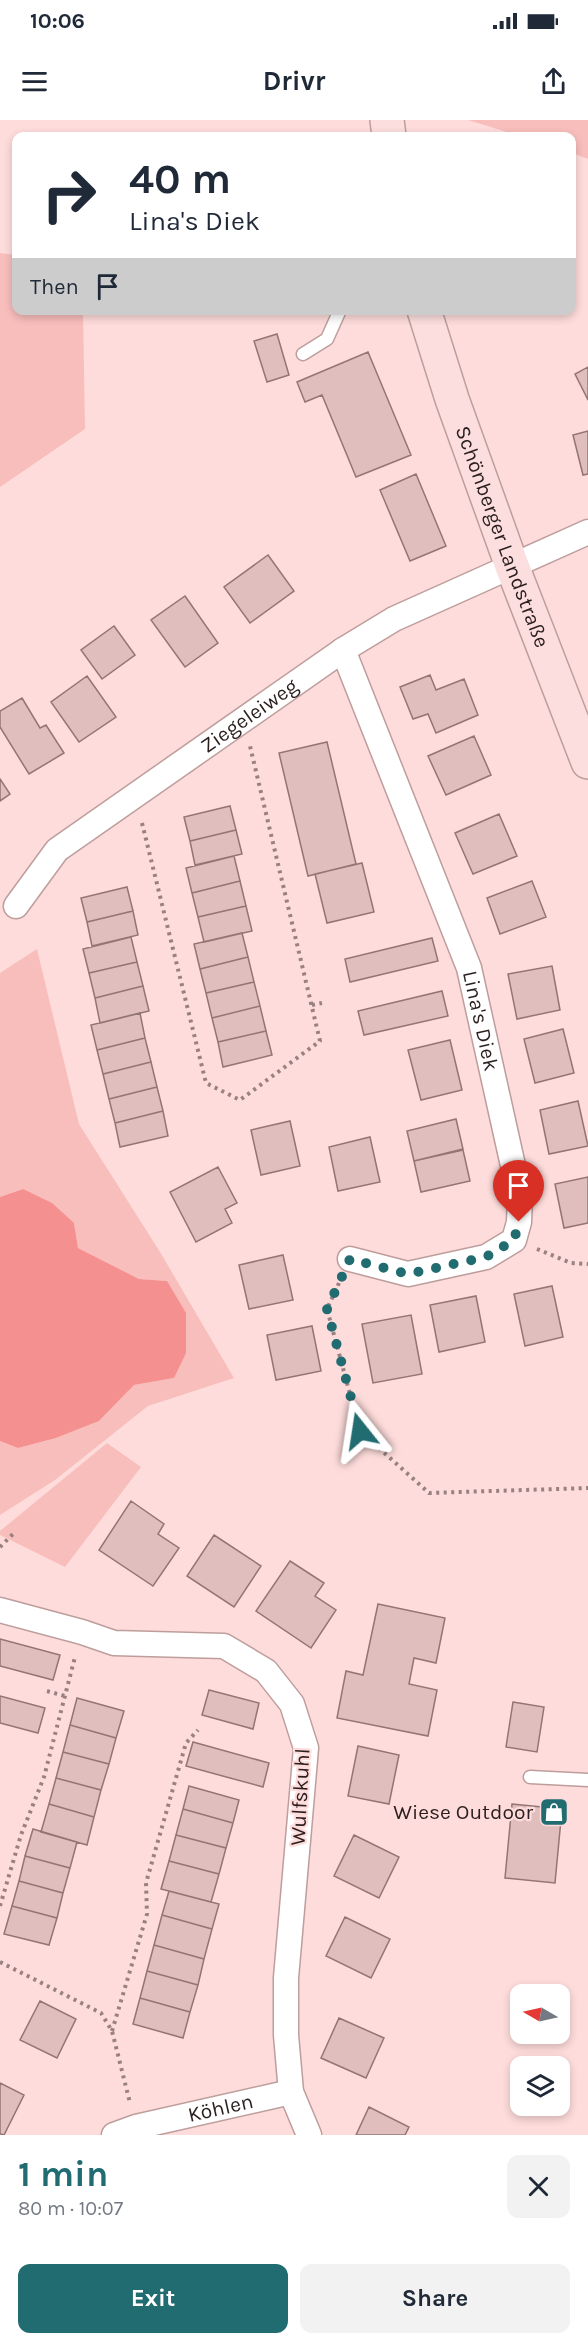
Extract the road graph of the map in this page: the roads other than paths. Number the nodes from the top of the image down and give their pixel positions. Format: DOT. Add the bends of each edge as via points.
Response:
graph roads {
  1 [pos="338,315"];
  2 [pos="426,315"];
  3 [pos="303,354"];
  4 [pos="588,532"];
  5 [pos="512,566"];
  6 [pos="343,650"];
  7 [pos="588,762"];
  8 [pos="16,906"];
  9 [pos="350,1259"];
  10 [pos="0,1610"];
  11 [pos="530,1777"];
  12 [pos="588,1780"];
  13 [pos="291,2092"];
  14 [pos="125,2131"];
  15 [pos="309,2135"];
  1 -- 3 [label="lane" via="327,339"];
  2 -- 5 [label="main road, Schönberger Landstraße"];
  4 -- 5 [label="street, Ziegeleiweg"];
  5 -- 6 [label="street, Ziegeleiweg" via="394,619"];
  5 -- 7 [label="main road, Schönberger Landstraße"];
  6 -- 8 [label="street, Ziegeleiweg" via="57,850"];
  6 -- 9 [label="street, Lina's Diek" via="469,968 520,1197 514,1240 486,1257 408,1274"];
  10 -- 13 [label="street, Wulfskuhl" via="114,1643 224,1646 266,1671 292,1704 306,1748 286,1978"];
  11 -- 12 [label="lane"];
  13 -- 14 [label="street, Köhlen"];
  13 -- 15 [label="street, Wulfskuhl"];
}
